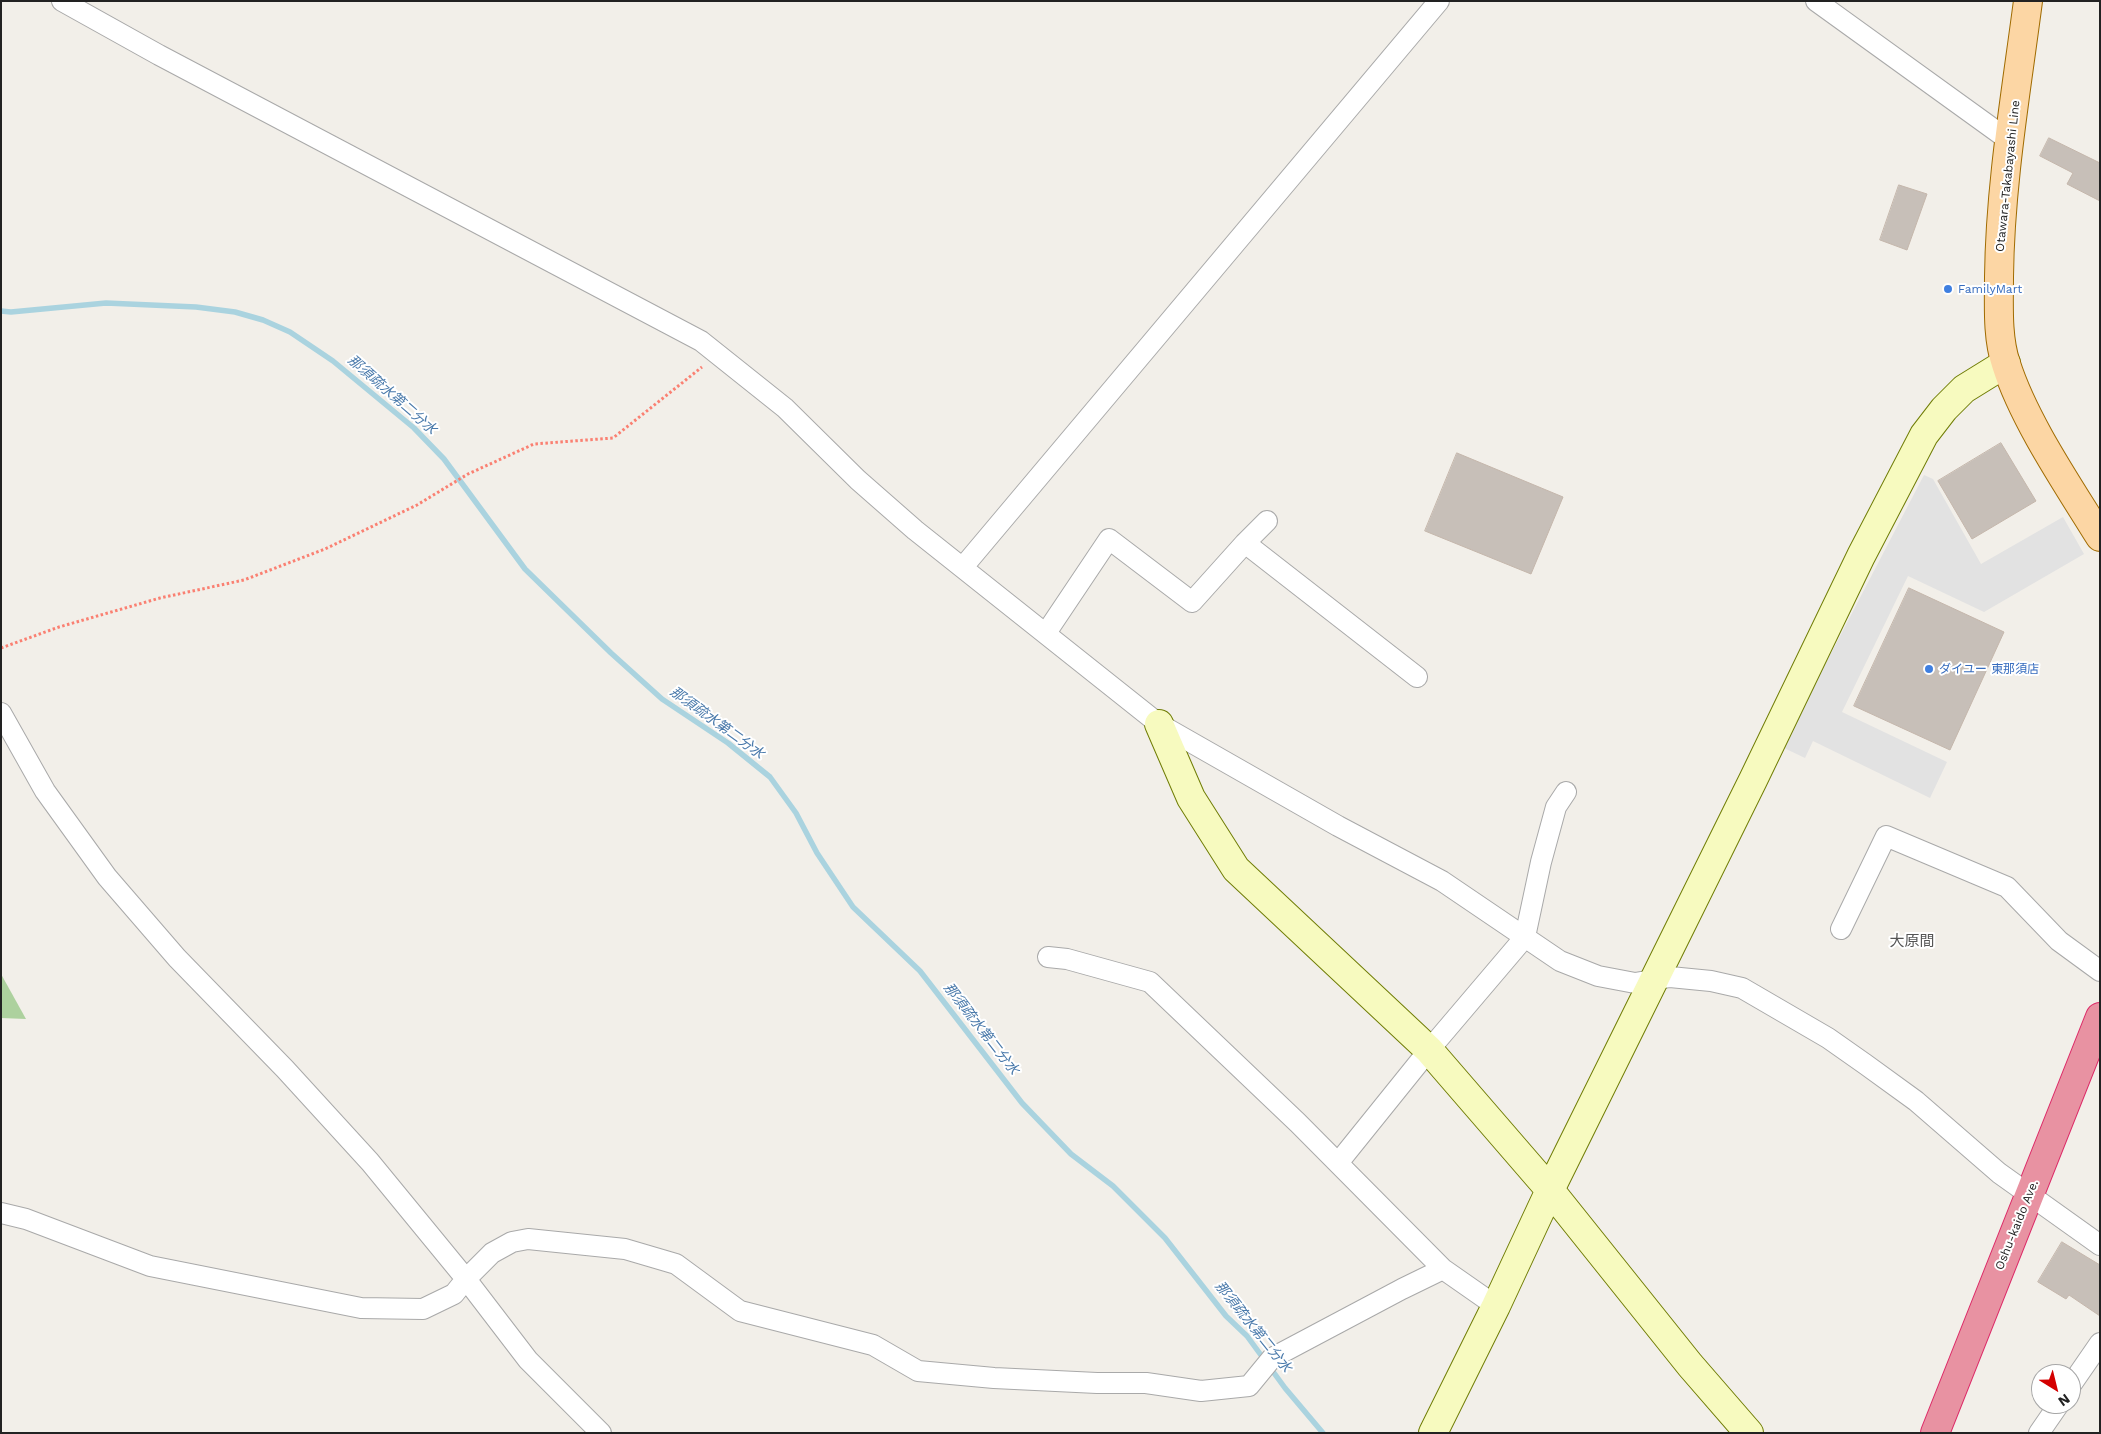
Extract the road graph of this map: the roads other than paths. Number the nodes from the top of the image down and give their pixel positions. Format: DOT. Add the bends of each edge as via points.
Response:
graph roads {
  1 [pos="62,1"];
  2 [pos="1439,1"];
  3 [pos="1816,1"];
  4 [pos="2028,1"];
  5 [pos="2010,141"];
  6 [pos="2006,362"];
  7 [pos="1267,521"];
  8 [pos="2100,537"];
  9 [pos="1245,543"];
  10 [pos="962,567"];
  11 [pos="1046,633"];
  12 [pos="1417,677"];
  13 [pos="1,713"];
  14 [pos="1159,724"];
  15 [pos="1566,792"];
  16 [pos="1841,929"];
  17 [pos="1525,937"];
  18 [pos="1048,957"];
  19 [pos="2100,971"];
  20 [pos="1654,979"];
  21 [pos="2100,1017"];
  22 [pos="1428,1050"];
  23 [pos="1338,1163"];
  24 [pos="1550,1190"];
  25 [pos="2029,1195"];
  26 [pos="1,1213"];
  27 [pos="2100,1246"];
  28 [pos="1443,1269"];
  29 [pos="466,1279"];
  30 [pos="1496,1306"];
  31 [pos="2100,1343"];
  32 [pos="2081,1371"];
  33 [pos="2051,1414"];
  34 [pos="601,1433"];
  35 [pos="1434,1433"];
  36 [pos="1750,1433"];
  37 [pos="1935,1433"];
  38 [pos="2039,1433"];
  1 -- 10 [label="street" via="701,341 786,408 858,480"];
  2 -- 10 [label="street"];
  3 -- 5 [label="street"];
  4 -- 5 [label="main road, Otawara-Takabayashi Line"];
  5 -- 6 [label="main road, Otawara-Takabayashi Line" via="1999,256 1999,304"];
  6 -- 8 [label="main road, Otawara-Takabayashi Line" via="2039,434"];
  6 -- 20 [label="street" via="1964,388 1924,435 1861,556"];
  7 -- 9 [label="street"];
  9 -- 11 [label="street" via="1192,602 1109,539"];
  9 -- 12 [label="street"];
  10 -- 11 [label="street"];
  11 -- 14 [label="street"];
  13 -- 29 [label="street" via="45,791 107,877 177,958 370,1162"];
  14 -- 17 [label="street" via="1442,881"];
  14 -- 22 [label="street" via="1191,798 1236,869"];
  15 -- 17 [label="street" via="1556,807"];
  16 -- 19 [label="street" via="1886,836 2007,888 2059,941"];
  17 -- 20 [label="street" via="1560,961 1598,976 1635,983"];
  17 -- 22 [label="street"];
  18 -- 23 [label="street" via="1067,959 1150,982"];
  20 -- 24 [label="street"];
  20 -- 25 [label="street" via="1678,978 1742,988 1828,1038 1865,1064 1916,1101"];
  21 -- 25 [label="highway, Oshu-kaido Ave."];
  22 -- 23 [label="street"];
  22 -- 24 [label="street"];
  23 -- 28 [label="street"];
  24 -- 30 [label="street"];
  24 -- 36 [label="street" via="1690,1365"];
  25 -- 27 [label="street"];
  25 -- 37 [label="highway, Oshu-kaido Ave."];
  26 -- 29 [label="street" via="150,1266 361,1308 423,1309 454,1294"];
  28 -- 29 [label="street" via="1272,1358 1249,1386 1201,1391 1146,1383 994,1378 918,1370 872,1346 740,1311 676,1264 625,1249 528,1238 492,1253"];
  28 -- 30 [label="street"];
  29 -- 34 [label="street" via="528,1360"];
  30 -- 35 [label="street"];
  31 -- 32 [label="street"];
  33 -- 38 [label="street"];
}
